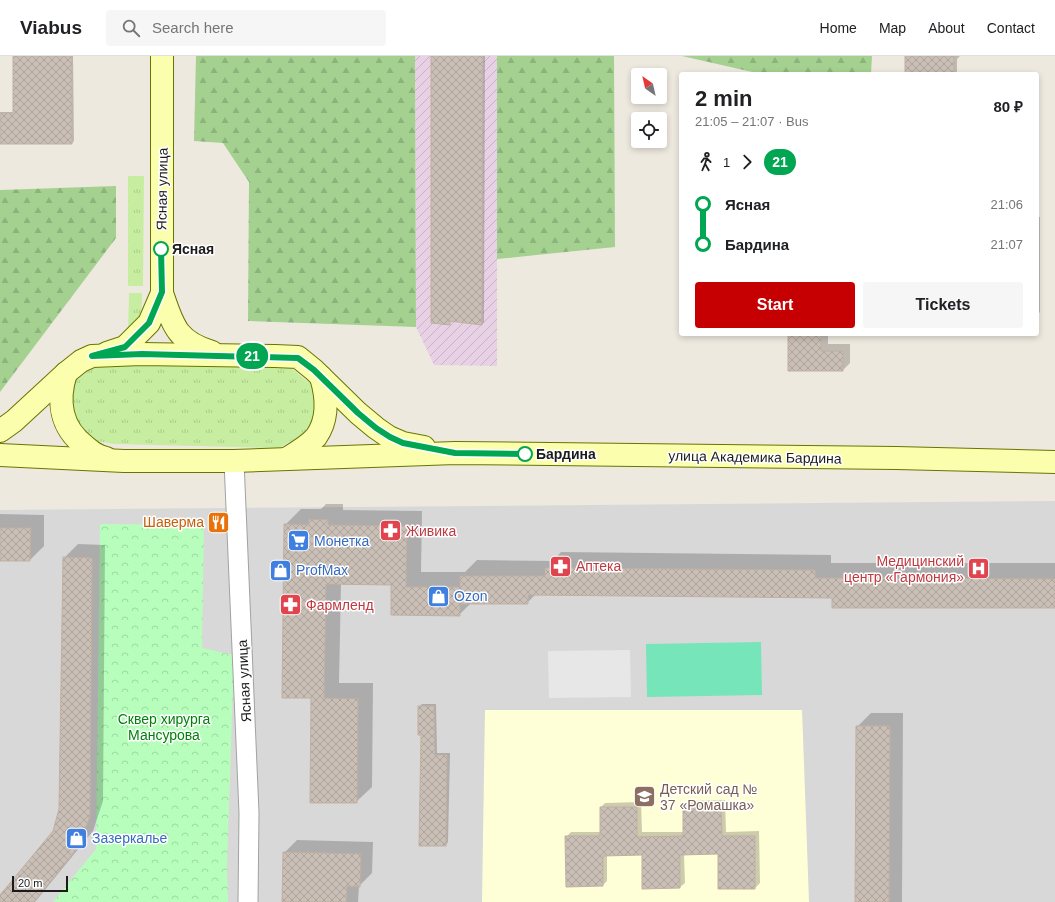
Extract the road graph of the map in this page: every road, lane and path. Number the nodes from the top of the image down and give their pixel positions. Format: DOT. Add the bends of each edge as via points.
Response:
graph roads {
  1 [pos="162,56"];
  2 [pos="162,292"];
  3 [pos="92,356"];
  4 [pos="225,356"];
  5 [pos="66,373"];
  6 [pos="321,377"];
  7 [pos="0,431"];
  8 [pos="455,453"];
  9 [pos="0,455"];
  10 [pos="286,459"];
  11 [pos="113,460"];
  12 [pos="234,461"];
  13 [pos="1055,462"];
  14 [pos="248,902"];
  1 -- 2 [label="street, Ясная улица"];
  2 -- 3 [label="street, Ясная улица" via="149,323 125,347"];
  2 -- 4 [label="street" via="175,328 185,339 197,347"];
  3 -- 4 [label="street, улица Академика Бардина"];
  3 -- 5 [label="street, улица Академика Бардина"];
  4 -- 6 [label="street, улица Академика Бардина" via="298,358"];
  5 -- 7 [label="street, улица Академика Бардина"];
  5 -- 11 [label="street, улица Академика Бардина" via="61,392 66,425 79,442 96,456"];
  6 -- 8 [label="street, улица Академика Бардина" via="358,413 390,437 403,443"];
  6 -- 10 [label="street" via="326,392 325,420 316,437"];
  8 -- 10 [label="street, улица Академика Бардина"];
  8 -- 13 [label="street, улица Академика Бардина"];
  9 -- 11 [label="street, улица Академика Бардина"];
  10 -- 12 [label="street, улица Академика Бардина"];
  11 -- 12 [label="street, улица Академика Бардина"];
  12 -- 14 [label="street, Ясная улица" via="250,813"];
}
